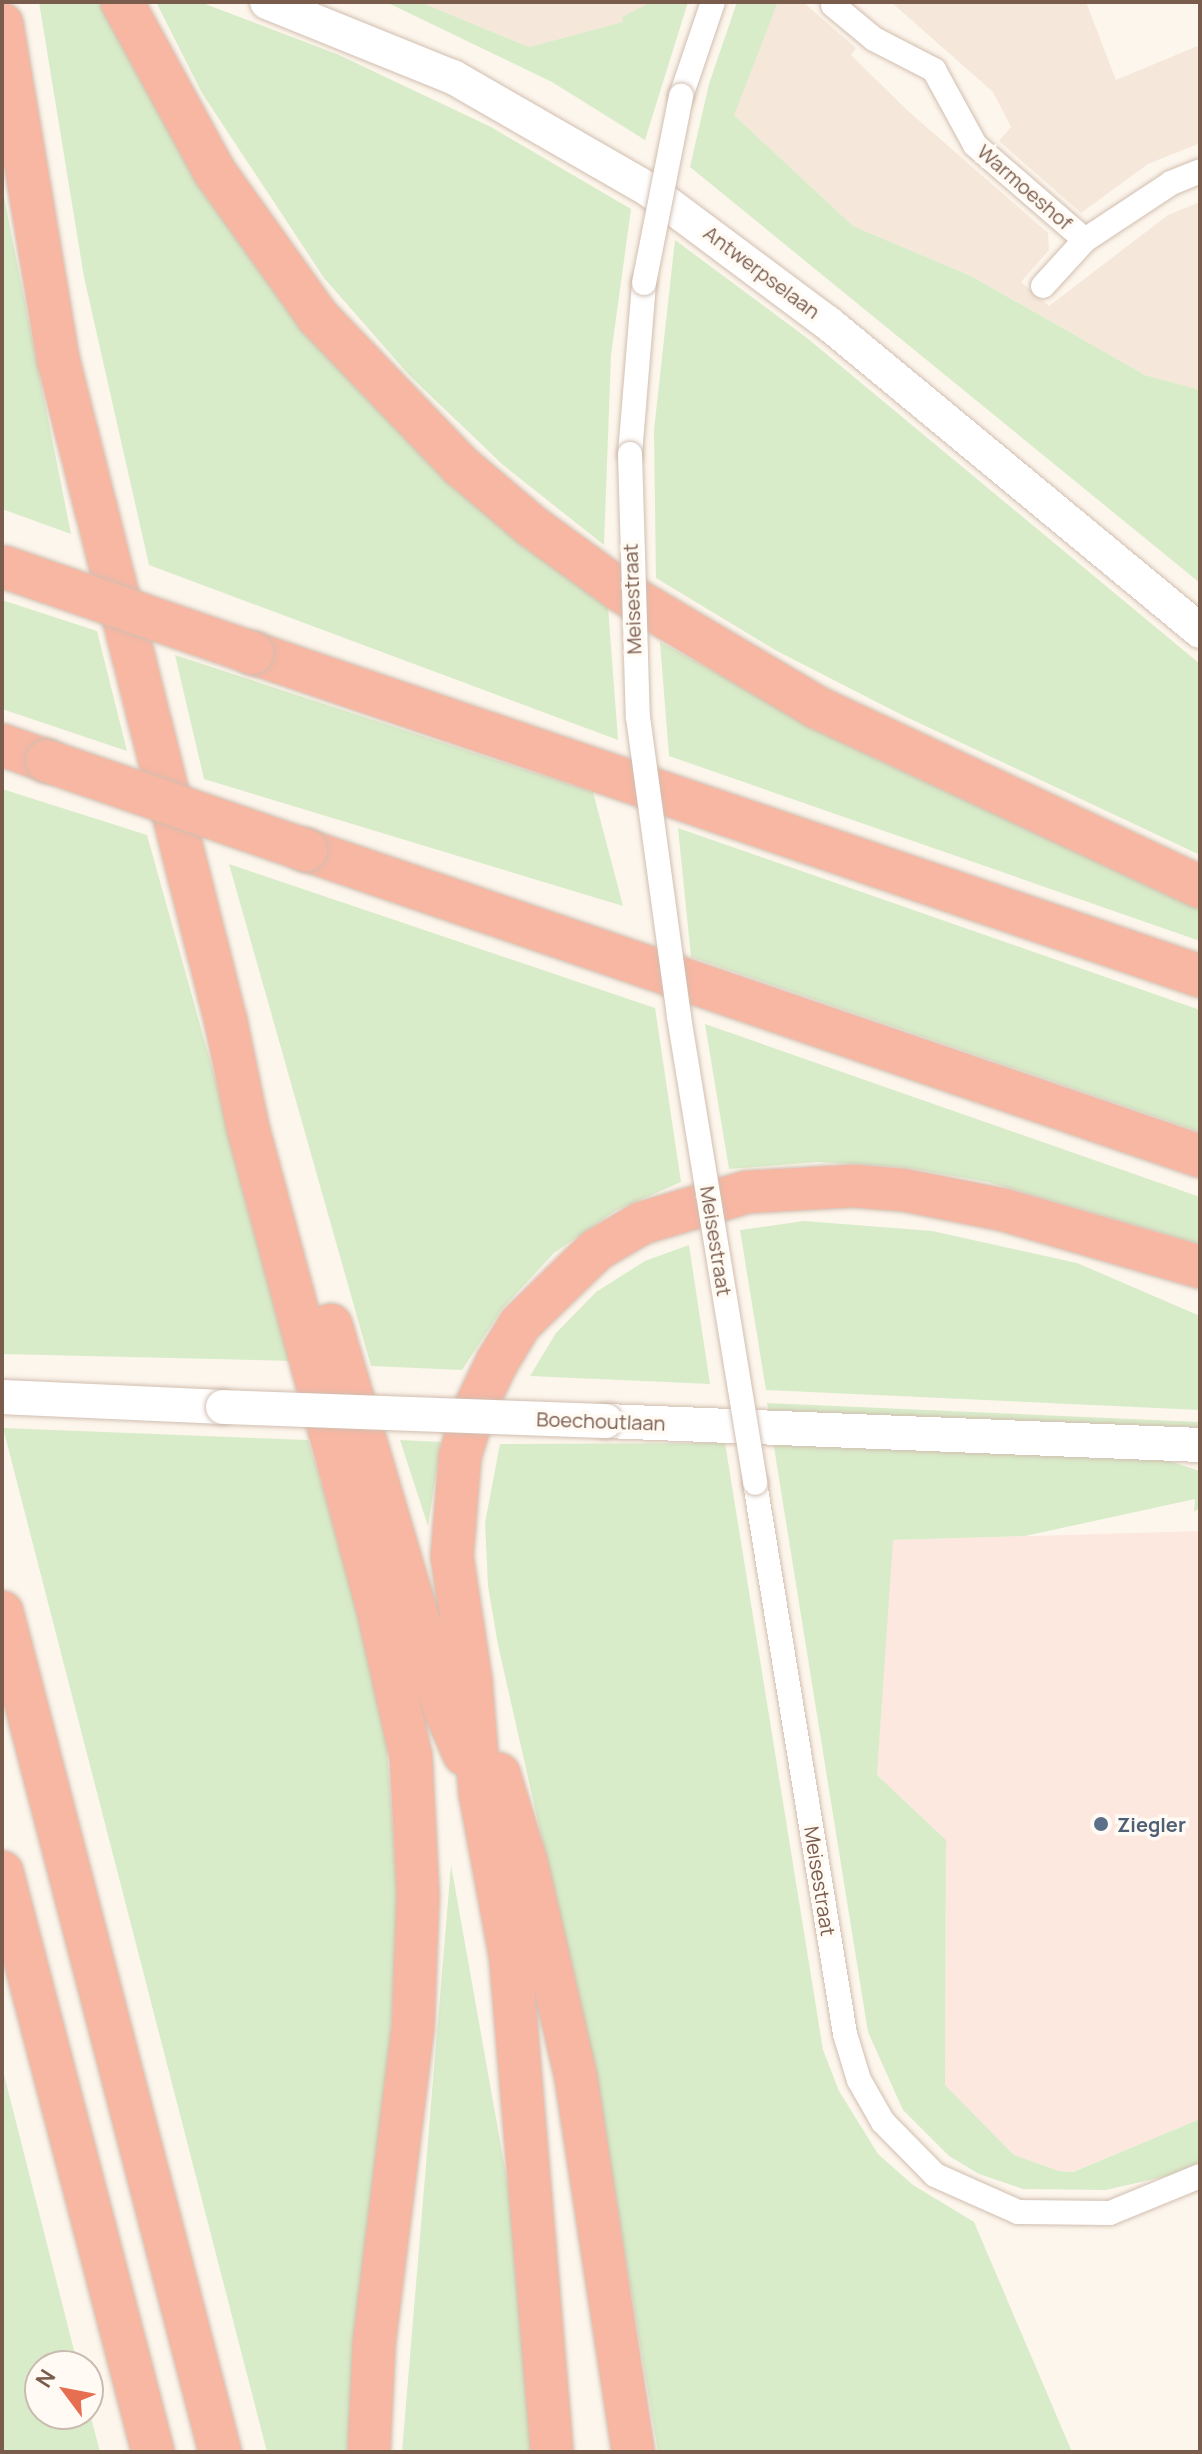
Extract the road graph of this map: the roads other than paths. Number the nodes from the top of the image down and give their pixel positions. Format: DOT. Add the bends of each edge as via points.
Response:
graph roads {
  1 [pos="122,2"];
  2 [pos="267,2"];
  3 [pos="713,2"];
  4 [pos="833,5"];
  5 [pos="330,13"];
  6 [pos="2,24"];
  7 [pos="1200,171"];
  8 [pos="1085,240"];
  9 [pos="1043,286"];
  10 [pos="3,567"];
  11 [pos="1200,631"];
  12 [pos="2,745"];
  13 [pos="1200,887"];
  14 [pos="1200,976"];
  15 [pos="226,1022"];
  16 [pos="1200,1156"];
  17 [pos="1200,1267"];
  18 [pos="2,1397"];
  19 [pos="1200,1445"];
  20 [pos="2,1612"];
  21 [pos="471,1681"];
  22 [pos="480,1793"];
  23 [pos="2,1872"];
  24 [pos="1200,2176"];
  25 [pos="153,2452"];
  26 [pos="220,2452"];
  27 [pos="369,2452"];
  28 [pos="552,2452"];
  29 [pos="633,2452"];
  1 -- 13 [label="highway" via="214,171 318,317 461,466 533,527 621,591 816,707"];
  2 -- 5 [label="main road, Antwerpselaan"];
  3 -- 24 [label="street, Meisestraat, bridge" via="681,96 644,283 630,454 631,619 676,1002 845,2034 859,2080 883,2122 935,2175 1018,2212 1110,2213"];
  4 -- 8 [label="street, Warmoeshof" via="874,39 934,70 975,145"];
  5 -- 11 [label="main road, Antwerpselaan" via="527,115 685,214 828,323"];
  6 -- 15 [label="highway" via="58,359"];
  7 -- 8 [label="street, Warmoeshof" via="1171,183"];
  8 -- 9 [label="street, Warmoeshof"];
  10 -- 14 [label="highway, bridge"];
  12 -- 16 [label="highway, bridge"];
  15 -- 22 [label="highway" via="270,1123 445,1710"];
  15 -- 27 [label="highway" via="248,1128 377,1605 411,1757 418,1897 413,2027 374,2346"];
  17 -- 21 [label="highway" via="1004,1210 853,1186 747,1192 642,1223 596,1250 539,1303 505,1349 474,1410 454,1499 452,1557"];
  18 -- 19 [label="main road, Boechoutlaan, bridge"];
  20 -- 26 [label="highway"];
  21 -- 22 [label="highway"];
  21 -- 29 [label="highway" via="526,1861 576,2078"];
  22 -- 28 [label="highway" via="511,1960"];
  23 -- 25 [label="highway"];
}
